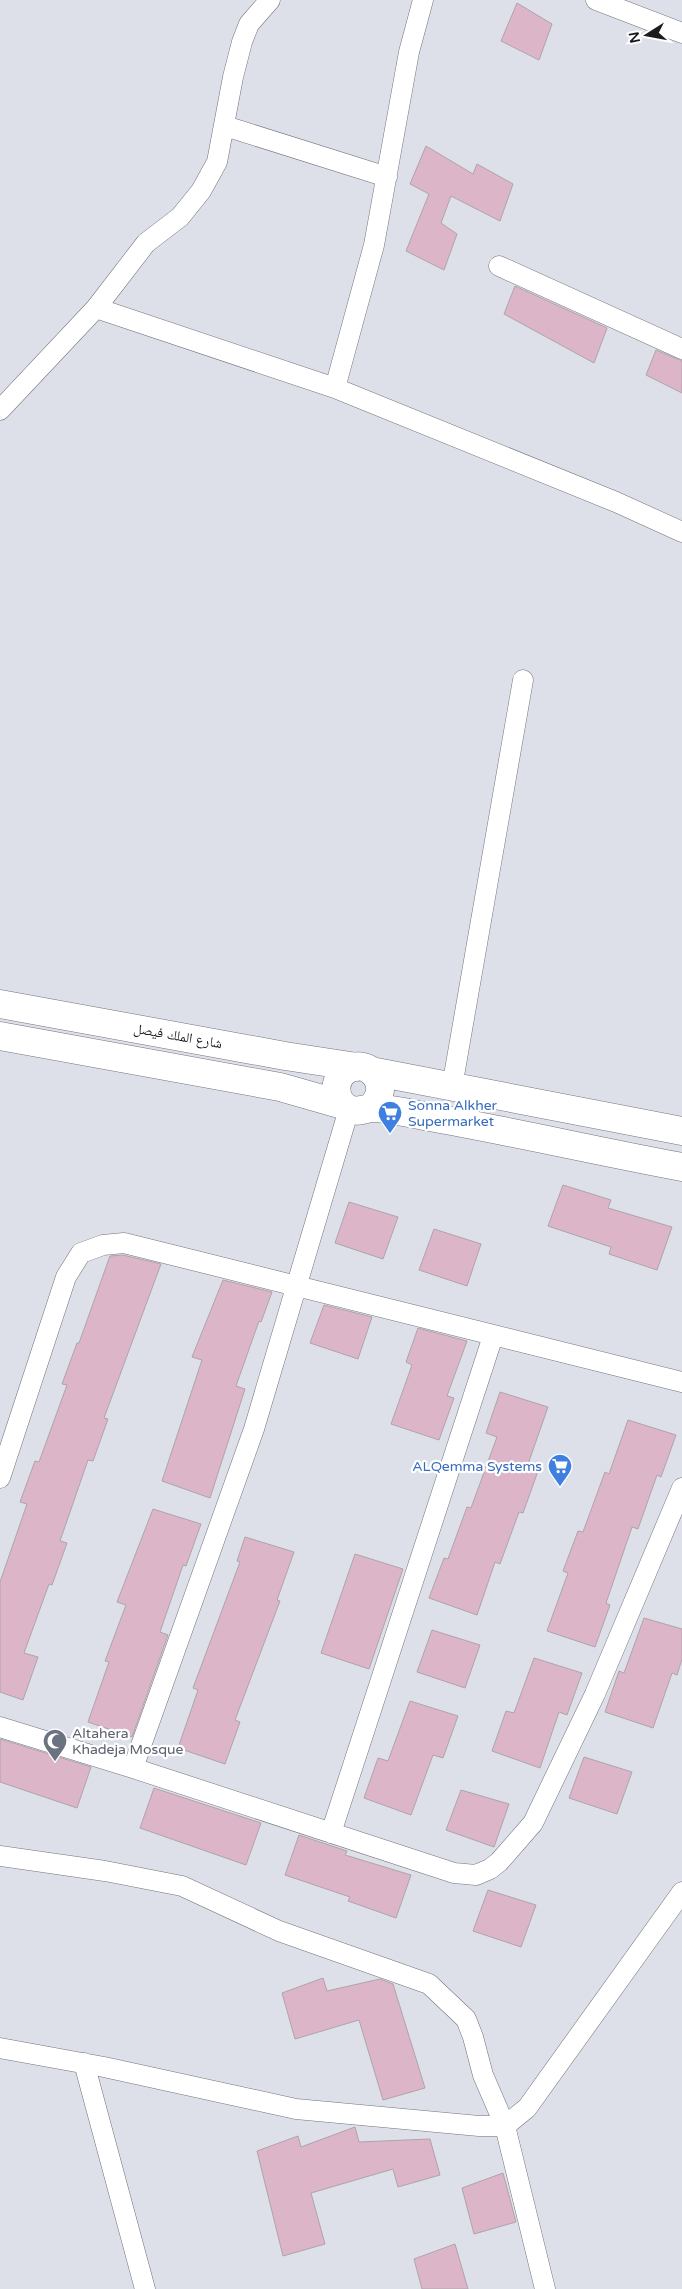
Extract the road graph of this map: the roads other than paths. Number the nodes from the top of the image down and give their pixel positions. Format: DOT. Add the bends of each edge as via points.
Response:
graph roads {
  1 [pos="270,0"];
  2 [pos="423,0"];
  3 [pos="596,0"];
  4 [pos="682,33"];
  5 [pos="225,126"];
  6 [pos="387,177"];
  7 [pos="499,266"];
  8 [pos="96,308"];
  9 [pos="682,349"];
  10 [pos="335,388"];
  11 [pos="0,410"];
  12 [pos="682,532"];
  13 [pos="523,680"];
  14 [pos="0,1004"];
  15 [pos="0,1036"];
  16 [pos="364,1069"];
  17 [pos="452,1087"];
  18 [pos="354,1107"];
  19 [pos="682,1131"];
  20 [pos="682,1167"];
  21 [pos="297,1286"];
  22 [pos="493,1336"];
  23 [pos="682,1382"];
  24 [pos="0,1478"];
  25 [pos="682,1488"];
  26 [pos="0,1727"];
  27 [pos="134,1768"];
  28 [pos="331,1832"];
  29 [pos="0,1856"];
  30 [pos="682,1892"];
  31 [pos="0,2048"];
  32 [pos="84,2064"];
  33 [pos="505,2126"];
  34 [pos="145,2289"];
  35 [pos="545,2289"];
  1 -- 5 [label="street" via="249,24 232,77"];
  2 -- 6 [label="street"];
  3 -- 4 [label="street"];
  5 -- 6 [label="street"];
  5 -- 8 [label="street" via="218,162 201,191 180,217 146,243"];
  6 -- 10 [label="street" via="374,245"];
  7 -- 9 [label="street"];
  8 -- 10 [label="street"];
  8 -- 11 [label="street"];
  10 -- 12 [label="street"];
  13 -- 17 [label="street"];
  14 -- 16 [label="main road, شارع الملك فيصل"];
  15 -- 18 [label="main road" via="280,1087"];
  16 -- 17 [label="main road, شارع الملك فيصل"];
  16 -- 18 [label="main road" via="377,1076 381,1090 379,1098"];
  16 -- 18 [label="main road" via="350,1068 339,1078 336,1092"];
  17 -- 19 [label="main road, شارع الملك فيصل"];
  18 -- 20 [label="main road" via="423,1116"];
  18 -- 21 [label="street"];
  21 -- 22 [label="street"];
  21 -- 24 [label="street" via="124,1243 103,1245 81,1253 66,1278"];
  21 -- 27 [label="street" via="254,1430"];
  22 -- 23 [label="street"];
  22 -- 28 [label="street"];
  25 -- 28 [label="street" via="594,1694 533,1823 499,1862 483,1872 461,1875"];
  26 -- 27 [label="street"];
  27 -- 28 [label="street"];
  29 -- 33 [label="street" via="182,1886 279,1931 429,1984 466,2019 483,2075"];
  30 -- 33 [label="street" via="527,2108"];
  31 -- 32 [label="street"];
  32 -- 33 [label="street" via="296,2109"];
  32 -- 34 [label="street"];
  33 -- 35 [label="street"];
}
